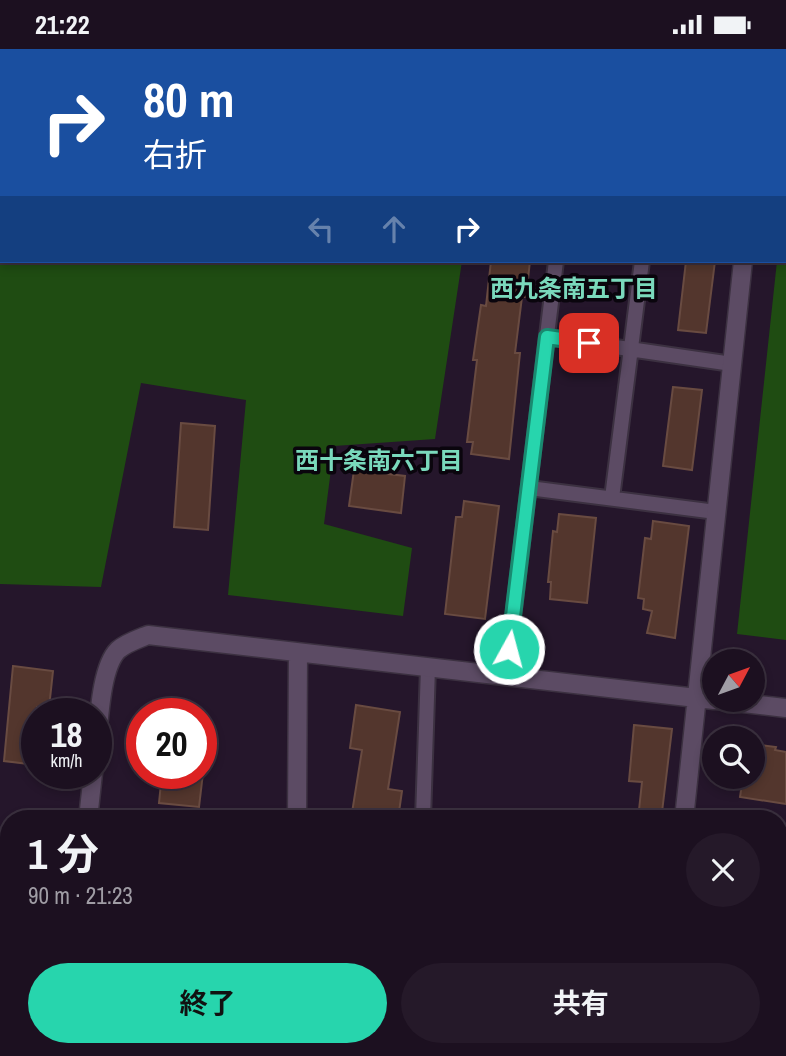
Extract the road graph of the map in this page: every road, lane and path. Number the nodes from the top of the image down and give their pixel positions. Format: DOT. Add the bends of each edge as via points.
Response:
graph roads {
  1 [pos="556,263"];
  2 [pos="642,263"];
  3 [pos="743,263"];
  4 [pos="547,337"];
  5 [pos="631,349"];
  6 [pos="732,364"];
  7 [pos="529,488"];
  8 [pos="612,498"];
  9 [pos="716,512"];
  10 [pos="711,649"];
  11 [pos="298,653"];
  12 [pos="428,667"];
  13 [pos="506,676"];
  14 [pos="102,698"];
  15 [pos="702,698"];
  16 [pos="765,706"];
  17 [pos="786,708"];
  18 [pos="706,712"];
  19 [pos="91,789"];
  20 [pos="89,810"];
  21 [pos="297,810"];
  22 [pos="423,810"];
  23 [pos="686,810"];
  1 -- 4 [label="lane"];
  2 -- 5 [label="lane"];
  3 -- 6 [label="street"];
  4 -- 5 [label="lane"];
  4 -- 7 [label="lane"];
  5 -- 6 [label="lane"];
  5 -- 8 [label="lane"];
  6 -- 9 [label="street"];
  7 -- 8 [label="lane"];
  7 -- 13 [label="lane"];
  8 -- 9 [label="lane"];
  9 -- 10 [label="street"];
  11 -- 12 [label="street"];
  11 -- 14 [label="street" via="148,635 118,650 110,663"];
  11 -- 21 [label="street"];
  12 -- 13 [label="street"];
  12 -- 22 [label="lane"];
  13 -- 15 [label="street"];
  16 -- 17 [label="street"];
  18 -- 23 [label="street"];
  19 -- 20 [label="street"];
}
